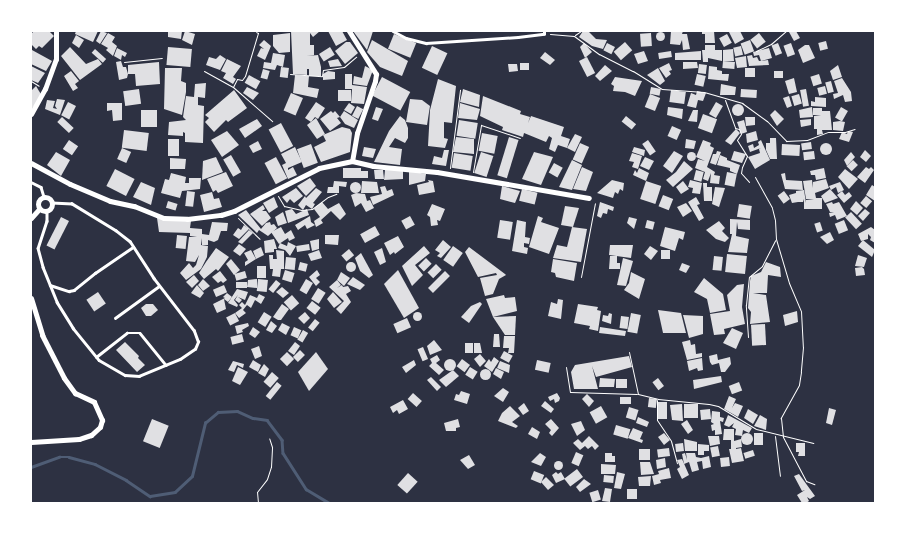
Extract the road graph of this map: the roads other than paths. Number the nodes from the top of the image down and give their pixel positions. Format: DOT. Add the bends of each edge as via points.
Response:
graph roads {
  1 [pos="56,31"];
  2 [pos="349,31"];
  3 [pos="393,31"];
  4 [pos="544,33"];
  5 [pos="31,114"];
  6 [pos="352,161"];
  7 [pos="31,163"];
  8 [pos="31,182"];
  9 [pos="44,198"];
  10 [pos="589,198"];
  11 [pos="52,203"];
  12 [pos="40,208"];
  13 [pos="47,211"];
  14 [pos="31,218"];
  15 [pos="133,247"];
  16 [pos="50,284"];
  17 [pos="159,286"];
  18 [pos="31,298"];
  19 [pos="115,318"];
  20 [pos="96,357"];
  21 [pos="166,365"];
  22 [pos="31,442"];
  1 -- 5 [label="street" via="56,59 45,90"];
  2 -- 6 [label="street" via="373,66 375,81 357,133"];
  3 -- 4 [label="lane" via="426,44"];
  6 -- 7 [label="street" via="319,168 234,211 203,218 164,218 141,208 110,201"];
  6 -- 10 [label="street" via="472,177"];
  8 -- 9 [label="lane" via="41,187"];
  9 -- 11 [label="street" via="49,198"];
  9 -- 12 [label="street" via="39,202"];
  11 -- 13 [label="street"];
  11 -- 15 [label="lane" via="72,204 116,231"];
  12 -- 13 [label="street"];
  12 -- 14 [label="street"];
  13 -- 16 [label="lane" via="38,248"];
  15 -- 16 [label="lane" via="74,290"];
  15 -- 17 [label="lane"];
  16 -- 20 [label="lane" via="57,302"];
  17 -- 19 [label="lane"];
  17 -- 21 [label="lane" via="194,331 198,342 195,348"];
  18 -- 22 [label="street" via="42,335 64,378 75,393 94,402 102,420 100,427 91,435 79,439"];
  20 -- 21 [label="lane" via="125,375 134,376"];
  20 -- 21 [label="lane" via="127,333 140,333"];
}
